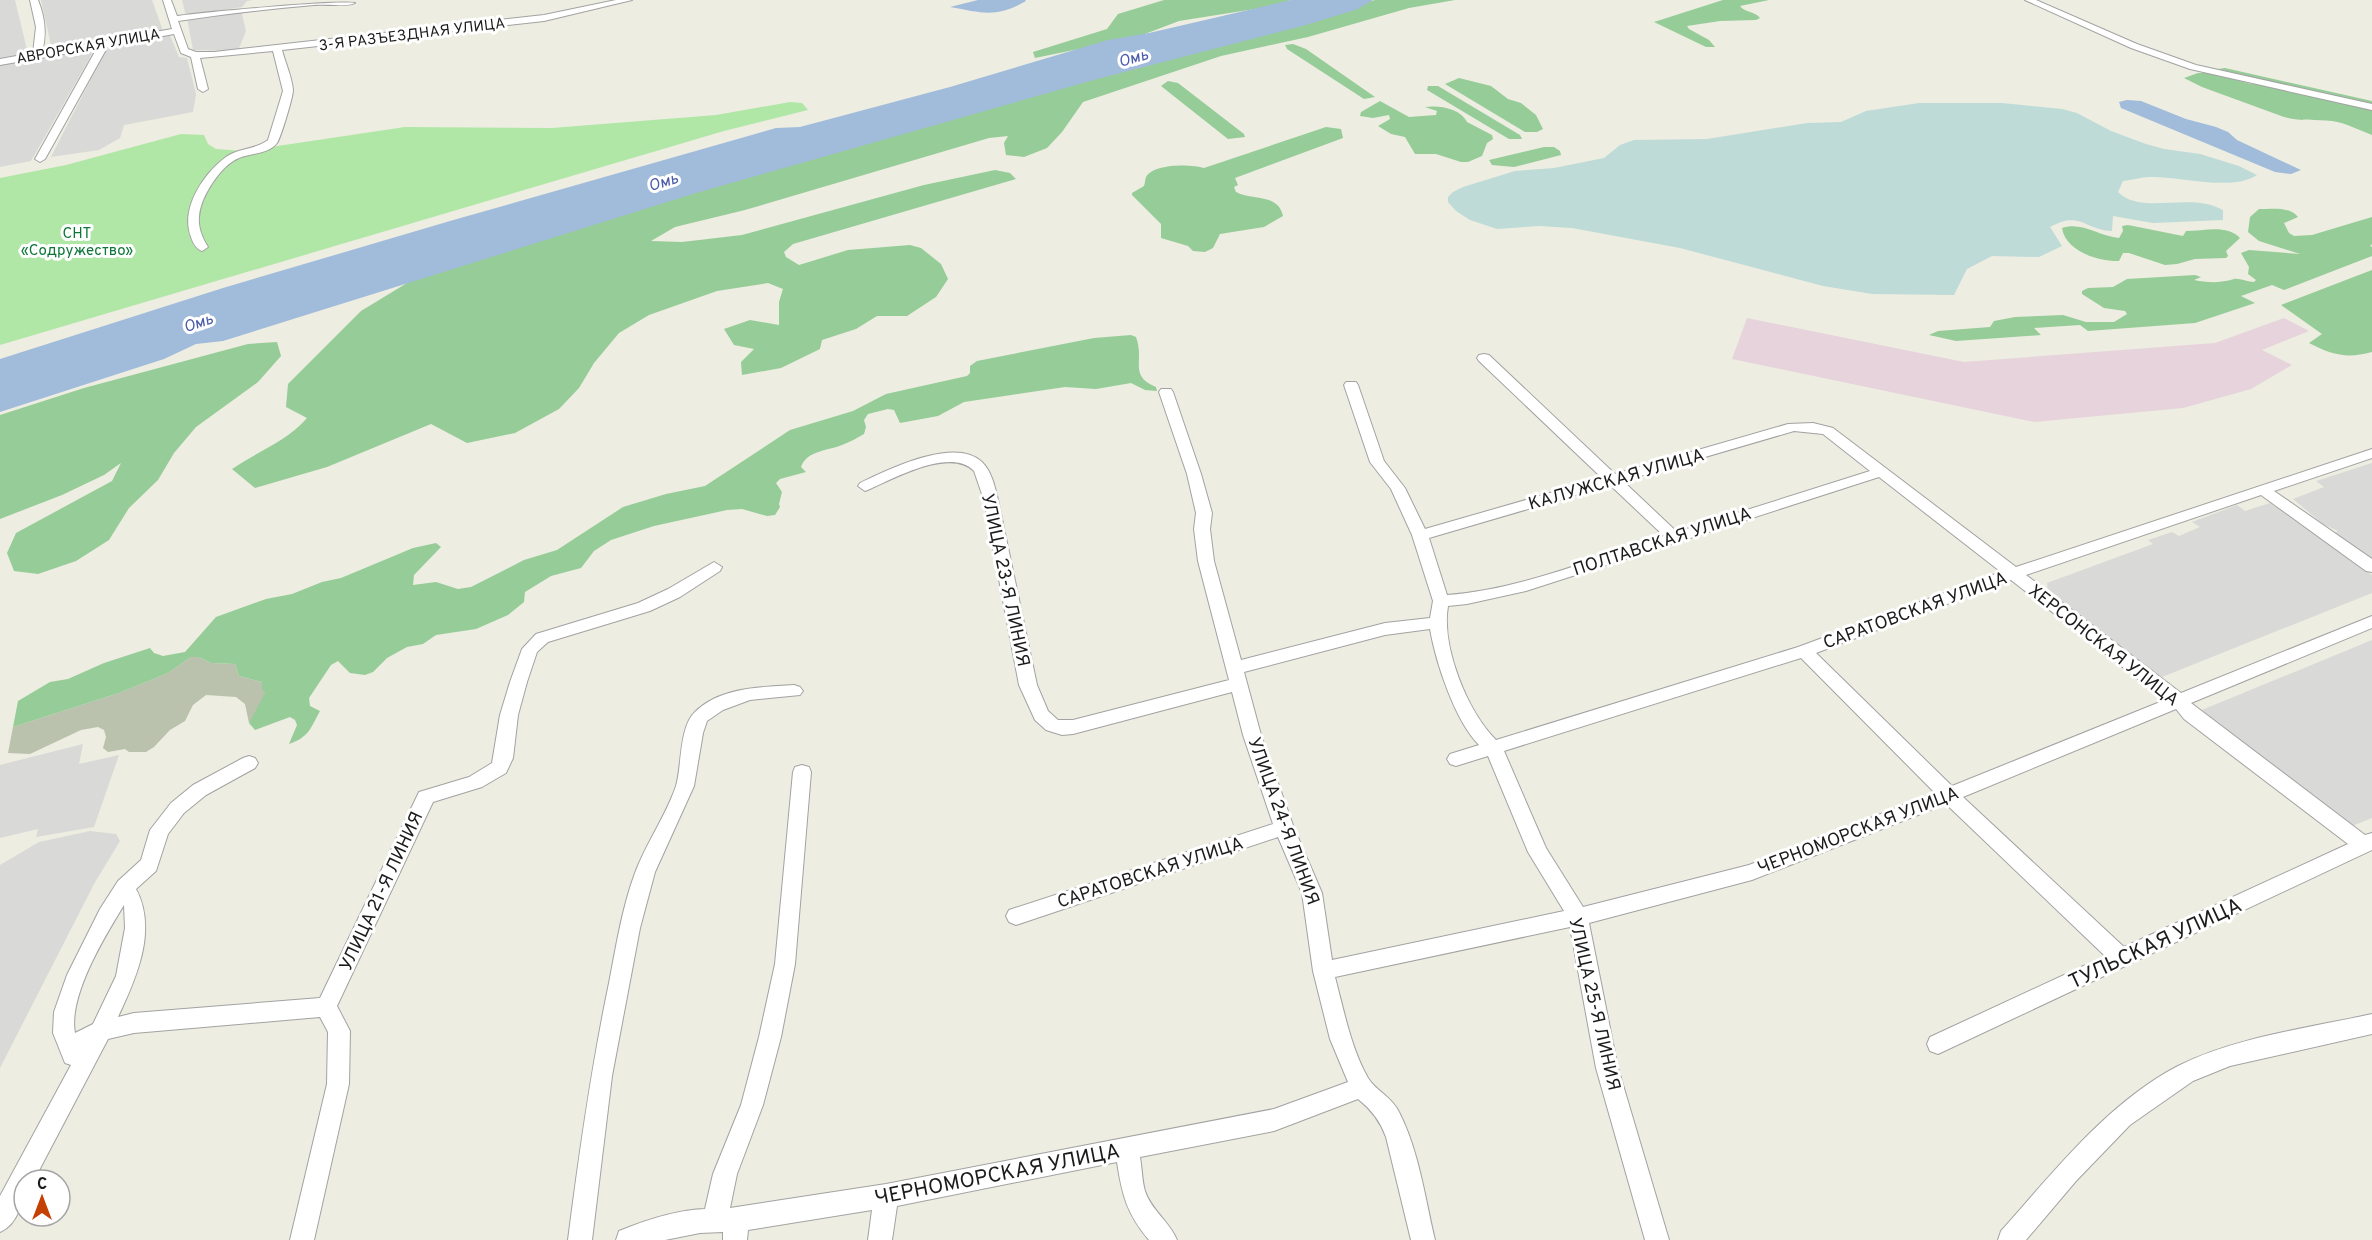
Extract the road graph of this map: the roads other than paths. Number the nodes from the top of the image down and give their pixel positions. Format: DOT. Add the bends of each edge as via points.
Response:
graph roads {
  1 [pos="34,0"];
  2 [pos="167,0"];
  3 [pos="628,0"];
  4 [pos="2029,0"];
  5 [pos="351,3"];
  6 [pos="174,19"];
  7 [pos="176,31"];
  8 [pos="104,44"];
  9 [pos="277,50"];
  10 [pos="37,54"];
  11 [pos="195,55"];
  12 [pos="0,62"];
  13 [pos="203,89"];
  14 [pos="2372,106"];
  15 [pos="40,159"];
  16 [pos="202,247"];
  17 [pos="1484,358"];
  18 [pos="1352,385"];
  19 [pos="1166,392"];
  20 [pos="1813,427"];
  21 [pos="2372,453"];
  22 [pos="1881,472"];
  23 [pos="1612,480"];
  24 [pos="865,486"];
  25 [pos="2265,491"];
  26 [pos="1420,535"];
  27 [pos="1674,537"];
  28 [pos="714,567"];
  29 [pos="2372,567"];
  30 [pos="2012,574"];
  31 [pos="1441,601"];
  32 [pos="2372,622"];
  33 [pos="1437,623"];
  34 [pos="1804,651"];
  35 [pos="1236,676"];
  36 [pos="794,691"];
  37 [pos="2179,701"];
  38 [pos="1494,749"];
  39 [pos="1456,759"];
  40 [pos="249,763"];
  41 [pos="802,772"];
  42 [pos="1949,795"];
  43 [pos="1284,828"];
  44 [pos="2368,843"];
  45 [pos="125,888"];
  46 [pos="1016,916"];
  47 [pos="1578,917"];
  48 [pos="2121,958"];
  49 [pos="1323,971"];
  50 [pos="326,1007"];
  51 [pos="2372,1024"];
  52 [pos="101,1031"];
  53 [pos="1938,1044"];
  54 [pos="69,1046"];
  55 [pos="79,1073"];
  56 [pos="1361,1087"];
  57 [pos="1127,1149"];
  58 [pos="886,1196"];
  59 [pos="0,1220"];
  60 [pos="729,1227"];
  61 [pos="302,1240"];
  62 [pos="580,1240"];
  63 [pos="628,1240"];
  64 [pos="880,1240"];
  65 [pos="1165,1240"];
  66 [pos="1423,1240"];
  67 [pos="1657,1240"];
  68 [pos="2010,1240"];
  1 -- 10 [label="street" via="42,37"];
  2 -- 6 [label="street"];
  3 -- 9 [label="street, 3-Я РАЗЪЕЗДНАЯ УЛИЦА" via="543,18"];
  4 -- 14 [label="street" via="2193,67"];
  5 -- 6 [label="street, АВРОРСКАЯ УЛИЦА" via="245,8"];
  6 -- 7 [label="street"];
  7 -- 8 [label="street, АВРОРСКАЯ УЛИЦА"];
  7 -- 11 [label="street" via="184,51"];
  8 -- 10 [label="street, АВРОРСКАЯ УЛИЦА"];
  8 -- 15 [label="street"];
  9 -- 11 [label="street, 3-Я РАЗЪЕЗДНАЯ УЛИЦА"];
  9 -- 16 [label="street" via="288,91 273,141 267,147 233,157 208,182 193,214"];
  10 -- 12 [label="street, АВРОРСКАЯ УЛИЦА"];
  11 -- 13 [label="street"];
  17 -- 23 [label="street"];
  18 -- 26 [label="street, УЛИЦА 25-Я ЛИНИЯ" via="1377,462 1398,488"];
  19 -- 35 [label="street, УЛИЦА 24-Я ЛИНИЯ" via="1204,513 1206,561"];
  20 -- 22 [label="street, ХЕРСОНСКАЯ УЛИЦА" via="1828,431"];
  20 -- 23 [label="street, КАЛУЖСКАЯ УЛИЦА" via="1793,427"];
  21 -- 25 [label="street, САРАТОВСКАЯ УЛИЦА"];
  22 -- 27 [label="street, ПОЛТАВСКАЯ УЛИЦА"];
  22 -- 30 [label="street, ХЕРСОНСКАЯ УЛИЦА"];
  23 -- 26 [label="street, КАЛУЖСКАЯ УЛИЦА"];
  23 -- 27 [label="street"];
  24 -- 35 [label="street, УЛИЦА 23-Я ЛИНИЯ" via="901,469 937,459 973,462 982,471 1028,685 1041,715 1052,724 1062,728 1088,724"];
  25 -- 29 [label="street"];
  25 -- 30 [label="street, САРАТОВСКАЯ УЛИЦА"];
  26 -- 31 [label="street, УЛИЦА 25-Я ЛИНИЯ"];
  27 -- 31 [label="street, ПОЛТАВСКАЯ УЛИЦА" via="1520,586"];
  28 -- 50 [label="street, УЛИЦА 21-Я ЛИНИЯ" via="644,607 535,642 513,698 505,759 498,770 483,779 426,797"];
  30 -- 34 [label="street, САРАТОВСКАЯ УЛИЦА"];
  30 -- 37 [label="street, ХЕРСОНСКАЯ УЛИЦА"];
  31 -- 33 [label="street, УЛИЦА 25-Я ЛИНИЯ"];
  32 -- 37 [label="street, ЧЕРНОМОРСКАЯ УЛИЦА"];
  33 -- 35 [label="street" via="1385,629"];
  33 -- 38 [label="street, УЛИЦА 25-Я ЛИНИЯ" via="1443,655 1462,703 1481,736"];
  34 -- 38 [label="street, САРАТОВСКАЯ УЛИЦА"];
  34 -- 42 [label="street"];
  35 -- 43 [label="street, УЛИЦА 24-Я ЛИНИЯ"];
  36 -- 62 [label="street" via="749,694 717,705 700,717 685,786 645,872 630,928 601,1076"];
  37 -- 42 [label="street, ЧЕРНОМОРСКАЯ УЛИЦА"];
  37 -- 44 [label="street, ХЕРСОНСКАЯ УЛИЦА" via="2190,714"];
  38 -- 39 [label="street, САРАТОВСКАЯ УЛИЦА"];
  38 -- 47 [label="street, УЛИЦА 25-Я ЛИНИЯ" via="1538,852"];
  40 -- 45 [label="street" via="193,795 167,819 150,863"];
  41 -- 60 [label="street" via="785,964 755,1094 725,1174"];
  42 -- 47 [label="street, ЧЕРНОМОРСКАЯ УЛИЦА" via="1752,872"];
  42 -- 48 [label="street"];
  43 -- 46 [label="street, САРАТОВСКАЯ УЛИЦА"];
  43 -- 49 [label="street, УЛИЦА 24-Я ЛИНИЯ" via="1312,893"];
  44 -- 48 [label="street, ТУЛЬСКАЯ УЛИЦА"];
  45 -- 52 [label="street" via="134,904 127,976"];
  45 -- 54 [label="street" via="112,906 65,1003 62,1027"];
  47 -- 49 [label="street, ЧЕРНОМОРСКАЯ УЛИЦА"];
  47 -- 67 [label="street, УЛИЦА 25-Я ЛИНИЯ" via="1607,1068"];
  48 -- 53 [label="street, ТУЛЬСКАЯ УЛИЦА"];
  49 -- 56 [label="street, УЛИЦА 24-Я ЛИНИЯ" via="1341,1039"];
  50 -- 52 [label="street" via="134,1023"];
  50 -- 61 [label="street" via="339,1031 338,1084"];
  51 -- 68 [label="street" via="2229,1056 2185,1074 2121,1117"];
  52 -- 54 [label="street"];
  52 -- 55 [label="street"];
  54 -- 55 [label="street"];
  55 -- 59 [label="street"];
  56 -- 57 [label="street, ЧЕРНОМОРСКАЯ УЛИЦА" via="1274,1120"];
  56 -- 66 [label="street, УЛИЦА 24-Я ЛИНИЯ" via="1390,1117"];
  57 -- 58 [label="street, ЧЕРНОМОРСКАЯ УЛИЦА"];
  57 -- 65 [label="street" via="1134,1196"];
  58 -- 60 [label="street, ЧЕРНОМОРСКАЯ УЛИЦА"];
  58 -- 64 [label="street"];
  60 -- 63 [label="street, ЧЕРНОМОРСКАЯ УЛИЦА" via="677,1224"];
}
